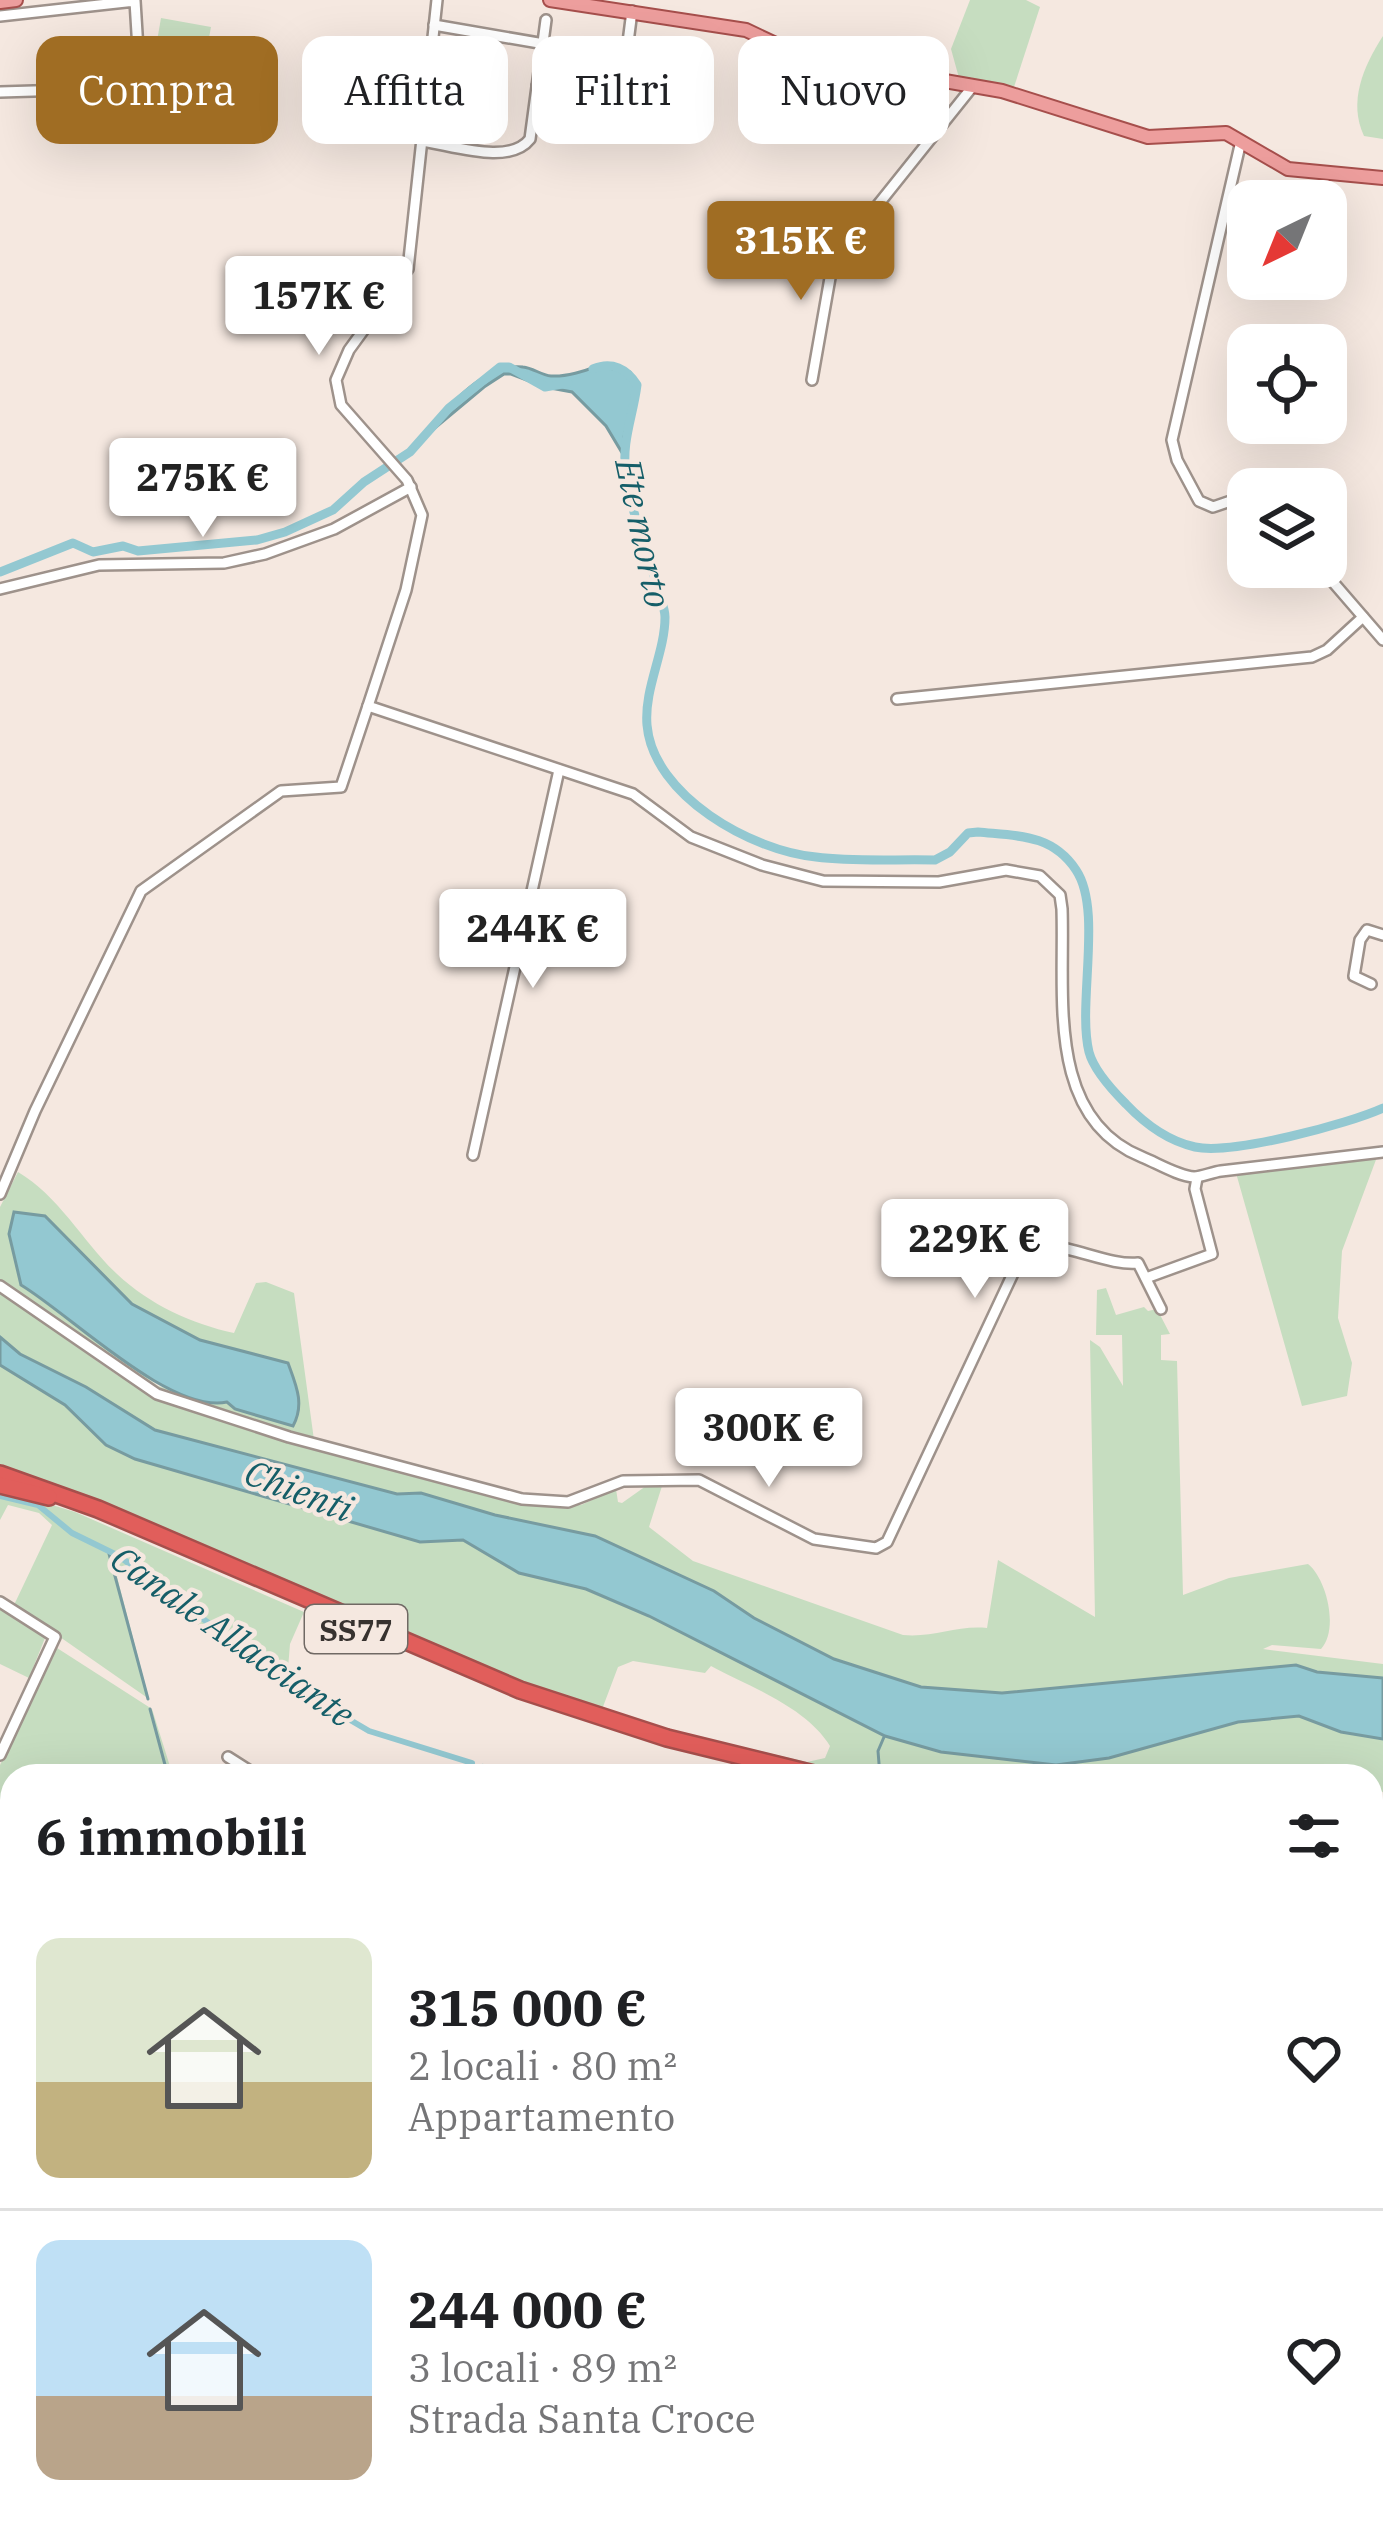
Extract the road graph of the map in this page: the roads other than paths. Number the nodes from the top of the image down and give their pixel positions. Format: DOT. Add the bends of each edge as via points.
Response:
graph roads {
  1 [pos="16,0"];
  2 [pos="437,0"];
  3 [pos="550,0"];
  4 [pos="0,2"];
  5 [pos="632,11"];
  6 [pos="0,16"];
  7 [pos="547,20"];
  8 [pos="434,26"];
  9 [pos="433,36"];
  10 [pos="544,36"];
  11 [pos="629,36"];
  12 [pos="532,42"];
  13 [pos="973,86"];
  14 [pos="0,92"];
  15 [pos="532,124"];
  16 [pos="1241,141"];
  17 [pos="422,144"];
  18 [pos="450,144"];
  19 [pos="1383,178"];
  20 [pos="812,380"];
  21 [pos="409,483"];
  22 [pos="1227,502"];
  23 [pos="1338,588"];
  24 [pos="0,590"];
  25 [pos="1364,617"];
  26 [pos="1383,640"];
  27 [pos="897,699"];
  28 [pos="368,706"];
  29 [pos="559,770"];
  30 [pos="1383,935"];
  31 [pos="1372,984"];
  32 [pos="1383,1152"];
  33 [pos="473,1155"];
  34 [pos="1197,1178"];
  35 [pos="0,1194"];
  36 [pos="1146,1278"];
  37 [pos="0,1286"];
  38 [pos="1161,1310"];
  39 [pos="0,1477"];
  40 [pos="0,1602"];
  41 [pos="671,1742"];
  42 [pos="0,1755"];
  43 [pos="228,1756"];
  44 [pos="240,1764"];
  45 [pos="753,1764"];
  46 [pos="769,1764"];
  1 -- 4 [label="main road"];
  2 -- 8 [label="street"];
  3 -- 5 [label="main road"];
  5 -- 11 [label="street"];
  5 -- 13 [label="main road" via="746,30 831,70"];
  6 -- 14 [label="street" via="135,1 138,86"];
  7 -- 10 [label="street"];
  8 -- 9 [label="street"];
  8 -- 12 [label="street"];
  13 -- 16 [label="main road" via="1133,134 1216,132"];
  13 -- 20 [label="street" via="833,261"];
  15 -- 18 [label="street" via="517,151"];
  16 -- 19 [label="main road" via="1288,169"];
  16 -- 22 [label="street" via="1172,440 1198,501"];
  17 -- 21 [label="street" via="408,269 336,380 341,405"];
  21 -- 24 [label="street" via="334,529 265,554 99,565"];
  21 -- 28 [label="street" via="422,515 418,543"];
  23 -- 25 [label="street"];
  25 -- 26 [label="street"];
  25 -- 27 [label="street" via="1312,657"];
  28 -- 29 [label="street"];
  28 -- 35 [label="street" via="341,787 281,791 141,891"];
  29 -- 33 [label="street"];
  29 -- 34 [label="street" via="633,794 706,845 823,881 939,882 1006,870 1040,876 1060,895 1067,1061 1088,1118 1127,1151"];
  30 -- 31 [label="street" via="1367,930 1360,940 1354,976"];
  32 -- 34 [label="street"];
  34 -- 36 [label="street" via="1212,1254"];
  36 -- 37 [label="street" via="1138,1263 1041,1245 1024,1250 887,1541 876,1548 803,1535 699,1480 623,1481 568,1502 522,1499 289,1436 157,1394"];
  36 -- 38 [label="street"];
  39 -- 41 [label="highway, SS77" via="493,1680"];
  40 -- 42 [label="street" via="55,1637"];
  41 -- 45 [label="highway, SS77"];
  41 -- 46 [label="highway, SS77"];
  43 -- 44 [label="street"];
}
